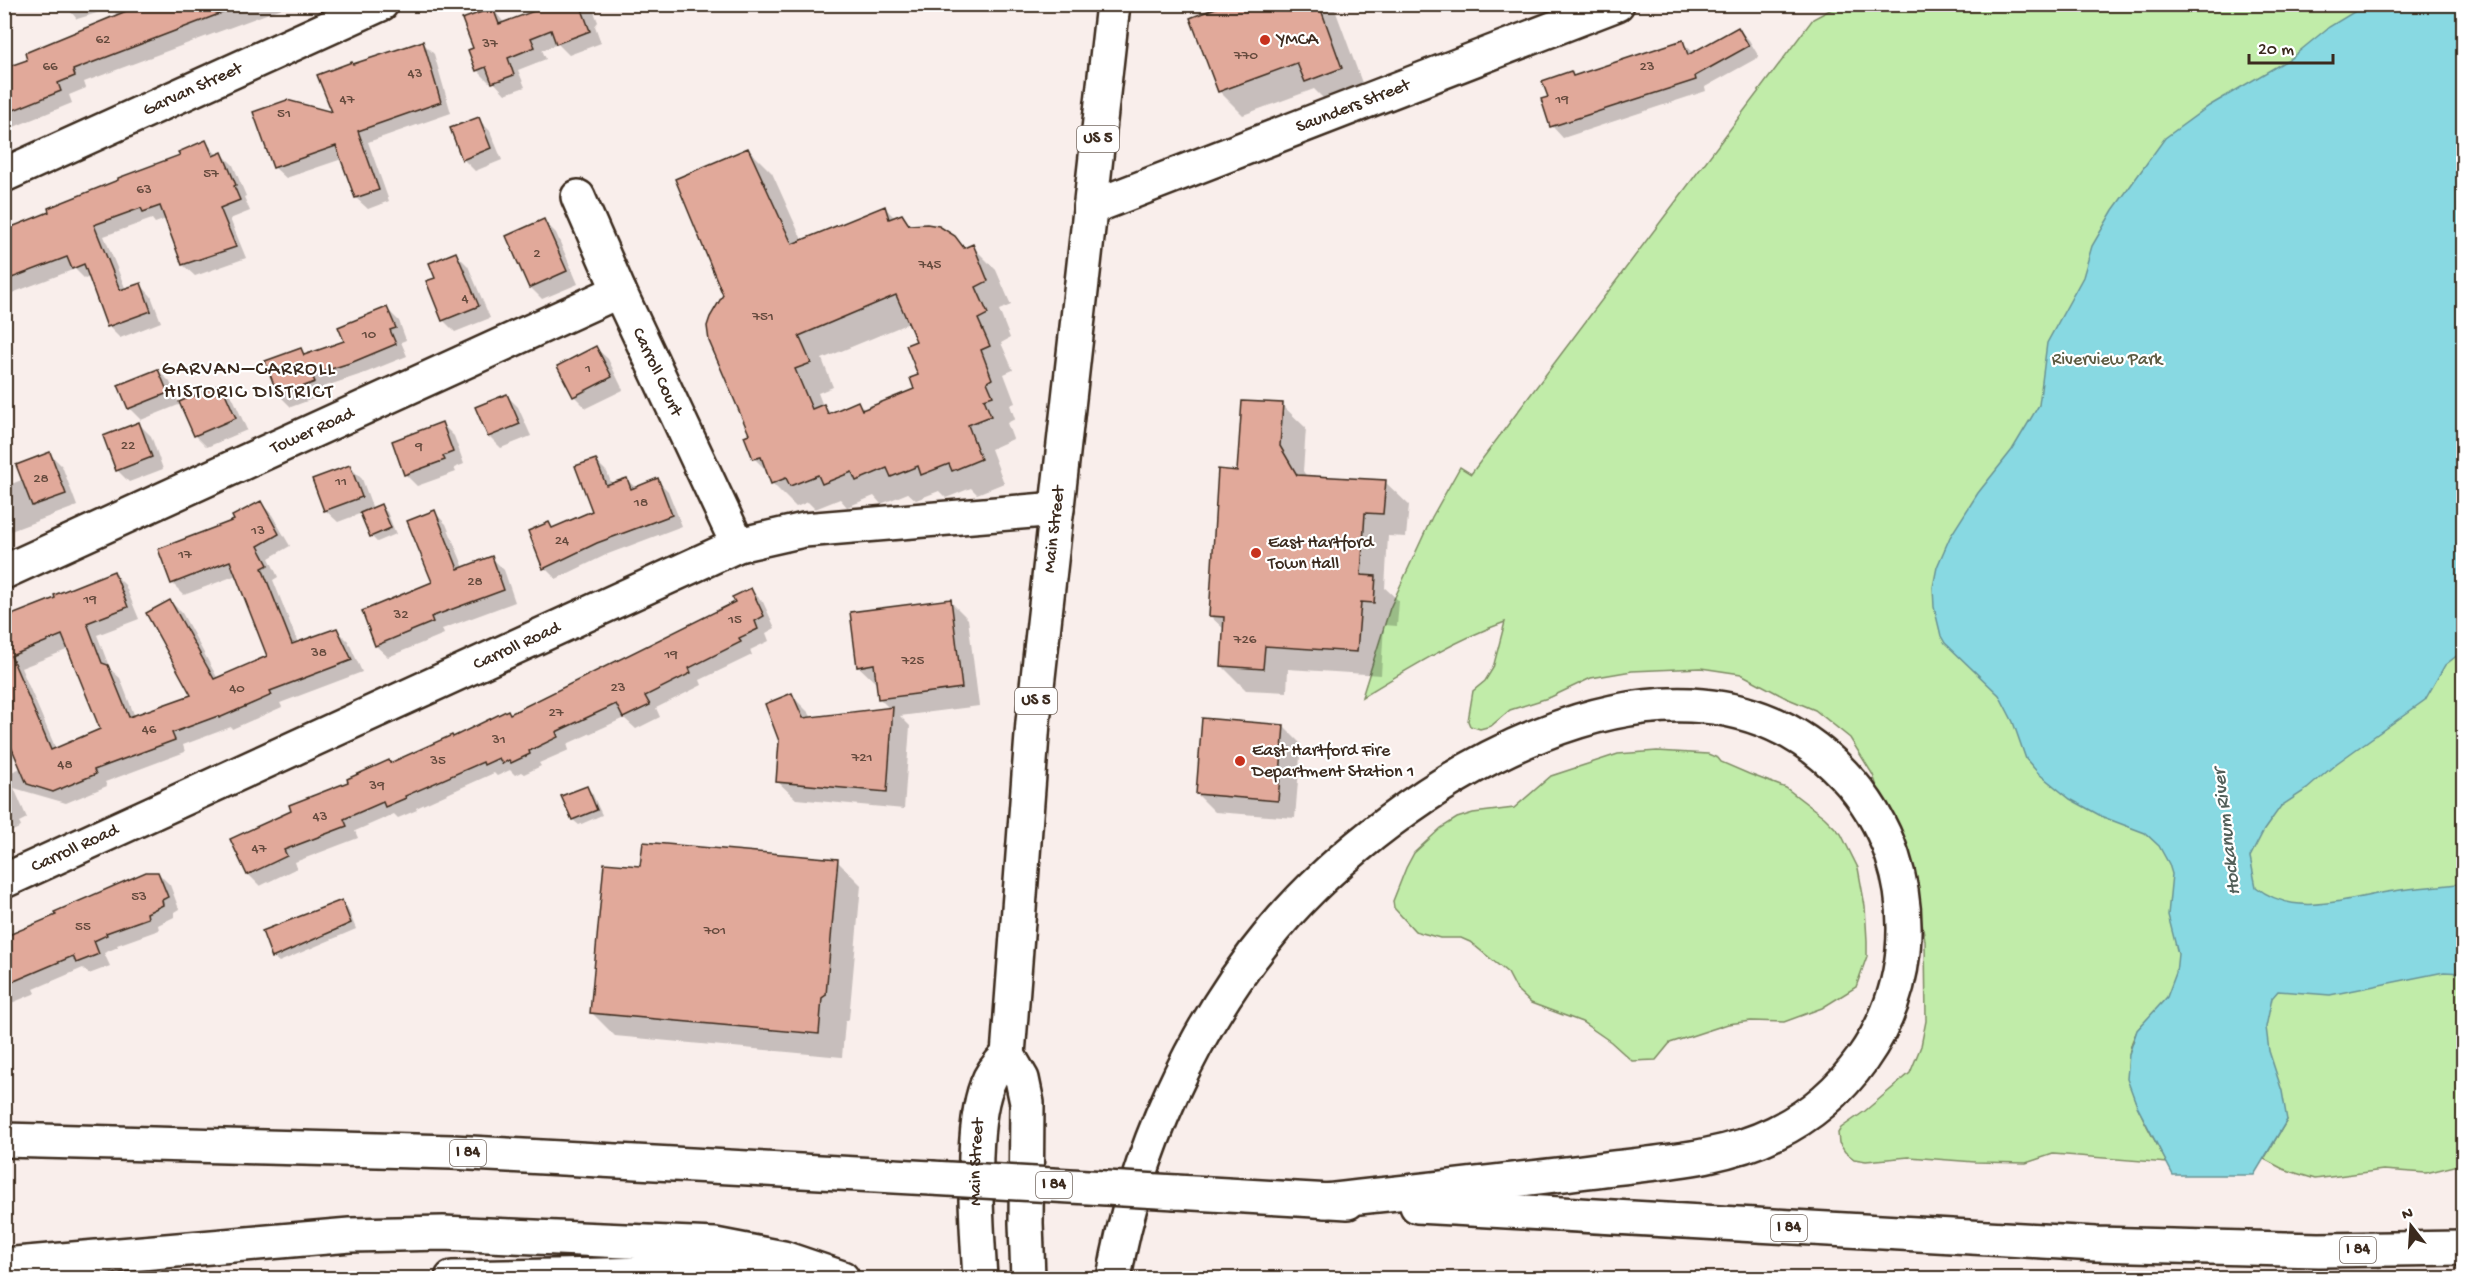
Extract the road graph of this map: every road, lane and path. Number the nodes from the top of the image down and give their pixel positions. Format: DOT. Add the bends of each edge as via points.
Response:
graph roads {
  1 [pos="381,4"];
  2 [pos="1113,4"];
  3 [pos="1617,4"];
  4 [pos="4,176"];
  5 [pos="578,197"];
  6 [pos="1090,208"];
  7 [pos="619,291"];
  8 [pos="1057,509"];
  9 [pos="738,545"];
  10 [pos="4,572"];
  11 [pos="4,881"];
  12 [pos="1008,1055"];
  13 [pos="4,1140"];
  14 [pos="1325,1201"];
  15 [pos="2463,1248"];
  16 [pos="4,1265"];
  17 [pos="657,1274"];
  18 [pos="452,1278"];
  19 [pos="620,1278"];
  20 [pos="796,1278"];
  21 [pos="842,1278"];
  22 [pos="980,1278"];
  23 [pos="1028,1278"];
  24 [pos="1114,1278"];
  1 -- 4 [label="main road, Garvan Street"];
  2 -- 6 [label="main road, Main Street / US 5"];
  3 -- 6 [label="main road, Saunders Street"];
  5 -- 7 [label="main road, Carroll Court"];
  6 -- 8 [label="main road, Main Street / US 5"];
  7 -- 9 [label="main road, Carroll Court"];
  7 -- 10 [label="main road, Tower Road"];
  8 -- 9 [label="main road, Carroll Road" via="804,530"];
  8 -- 12 [label="main road, Main Street / US 5" via="1029,763"];
  9 -- 11 [label="main road, Carroll Road"];
  12 -- 22 [label="main road, Main Street" via="990,1077 981,1110 977,1181"];
  12 -- 23 [label="main road" via="1026,1094"];
  13 -- 14 [label="main road, I 84, bridge" via="464,1152"];
  14 -- 15 [label="main road, I 84" via="2096,1244 2286,1250"];
  14 -- 24 [label="main road" via="1707,1155 1771,1135 1815,1109 1847,1079 1873,1044 1892,1004 1902,959 1904,915 1898,870 1883,830 1858,789 1824,755 1784,729 1732,710 1674,704 1608,712 1545,732 1496,755 1408,809 1346,857 1299,901 1272,931 1224,999 1178,1082 1148,1150 1126,1219"];
  16 -- 21 [label="main road" via="351,1235 443,1233 715,1245 783,1258"];
  17 -- 18 [label="main road"];
  17 -- 19 [label="main road"];
  17 -- 20 [label="main road"];
}
